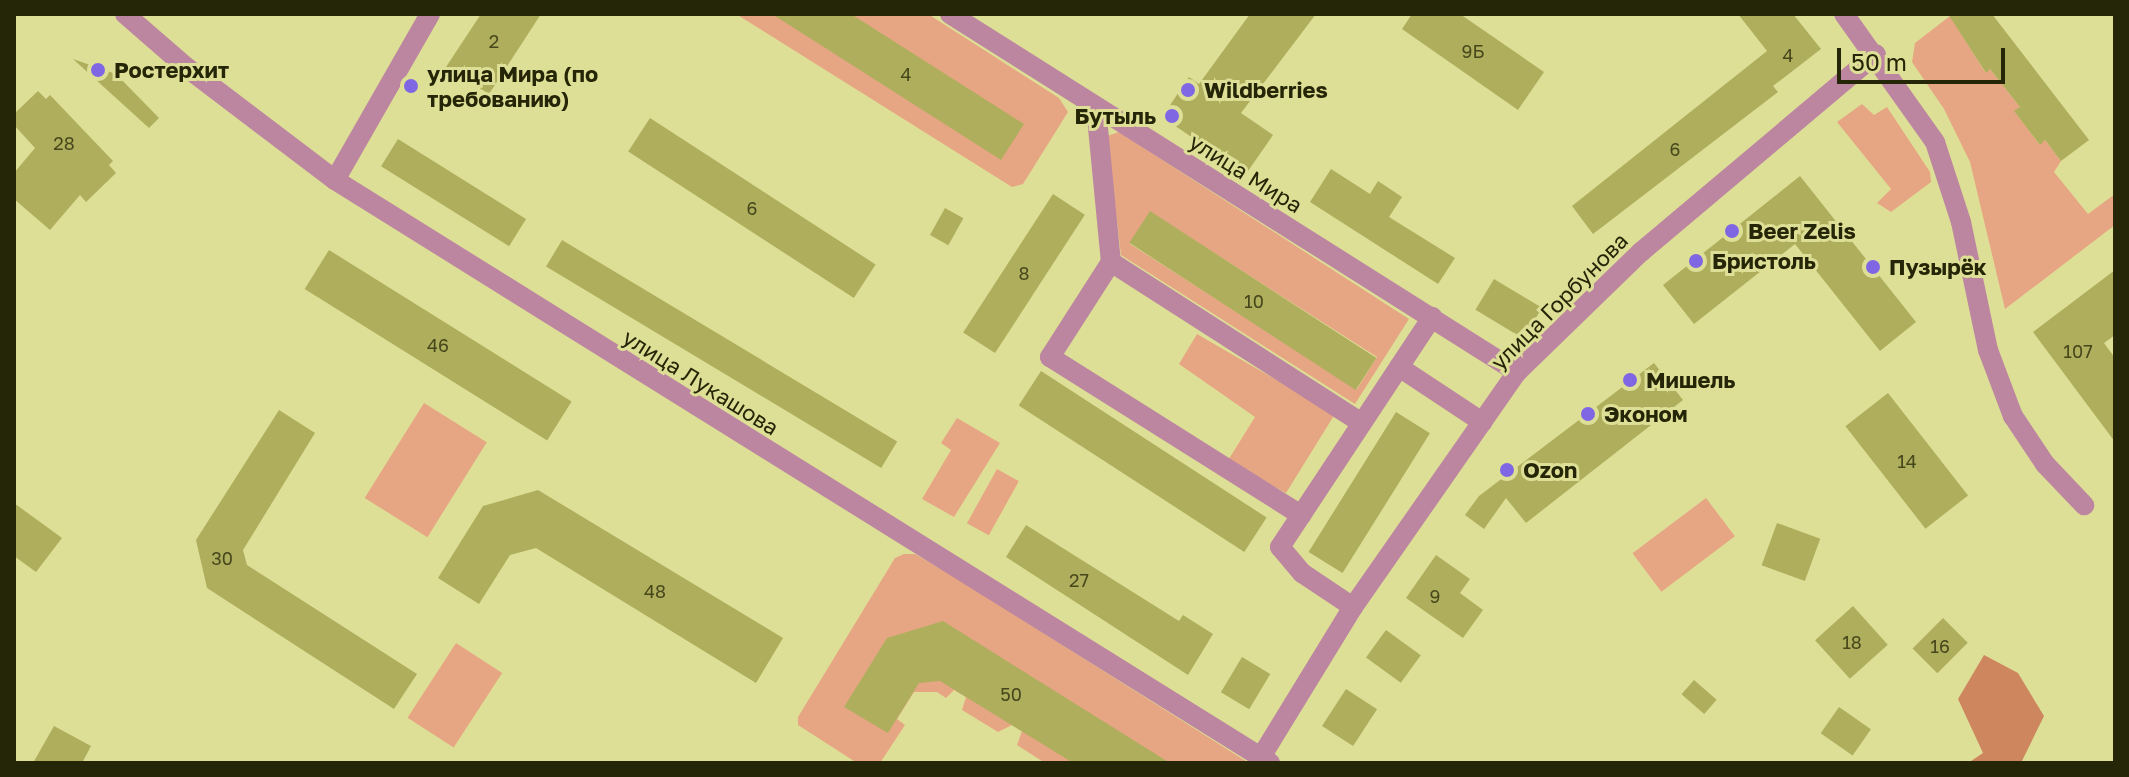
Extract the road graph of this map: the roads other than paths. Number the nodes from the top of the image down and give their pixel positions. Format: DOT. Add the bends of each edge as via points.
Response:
graph roads {
  1 [pos="125,14"];
  2 [pos="430,14"];
  3 [pos="950,14"];
  4 [pos="1844,14"];
  5 [pos="1876,54"];
  6 [pos="1096,107"];
  7 [pos="335,180"];
  8 [pos="1111,262"];
  9 [pos="1432,317"];
  10 [pos="1399,367"];
  11 [pos="1517,372"];
  12 [pos="1482,422"];
  13 [pos="1362,423"];
  14 [pos="2084,505"];
  15 [pos="1301,515"];
  16 [pos="1353,607"];
  17 [pos="1266,760"];
  1 -- 7 [label="street, улица Лукашова"];
  2 -- 7 [label="street"];
  3 -- 6 [label="street, улица Мира"];
  4 -- 5 [label="street"];
  5 -- 11 [label="street, улица Горбунова" via="1641,252"];
  5 -- 14 [label="street" via="1935,142 1950,179 1988,350 2013,416 2045,464"];
  6 -- 8 [label="street"];
  6 -- 9 [label="street, улица Мира"];
  7 -- 17 [label="street, улица Лукашова"];
  8 -- 13 [label="street"];
  8 -- 15 [label="street" via="1050,357"];
  9 -- 10 [label="street"];
  9 -- 11 [label="street, улица Мира"];
  10 -- 12 [label="street"];
  10 -- 13 [label="street"];
  11 -- 12 [label="street, улица Горбунова"];
  12 -- 16 [label="street, улица Горбунова"];
  13 -- 15 [label="street"];
  15 -- 16 [label="street" via="1280,547 1302,573"];
  16 -- 17 [label="street, улица Горбунова"];
}
